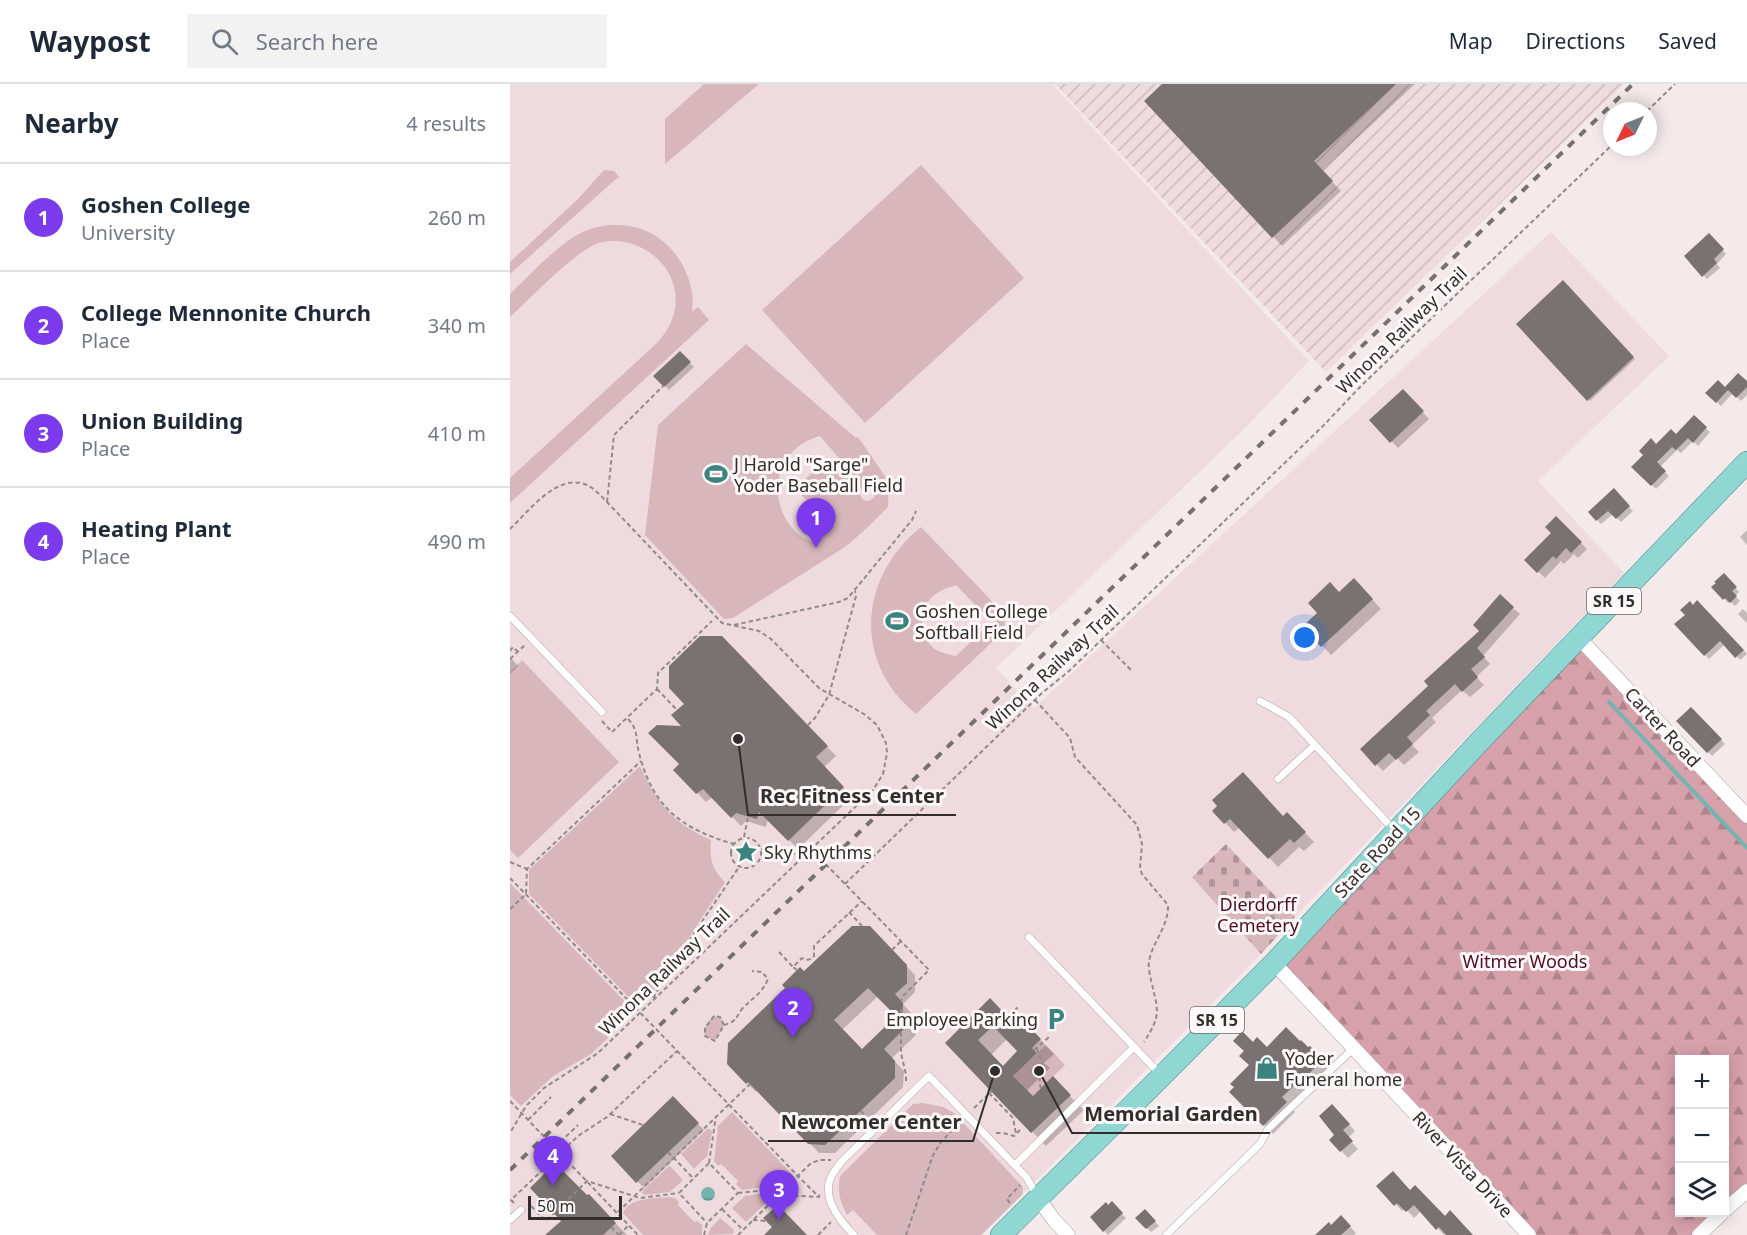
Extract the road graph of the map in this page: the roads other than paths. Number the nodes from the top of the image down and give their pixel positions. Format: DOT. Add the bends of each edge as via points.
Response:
graph roads {
  1 [pos="1747,462"];
  2 [pos="510,616"];
  3 [pos="1579,638"];
  4 [pos="1260,701"];
  5 [pos="599,714"];
  6 [pos="1315,745"];
  7 [pos="1278,779"];
  8 [pos="1747,816"];
  9 [pos="1396,831"];
  10 [pos="1029,937"];
  11 [pos="1274,963"];
  12 [pos="1354,1048"];
  13 [pos="1136,1049"];
  14 [pos="1162,1076"];
  15 [pos="1015,1165"];
  16 [pos="1747,1191"];
  17 [pos="1038,1198"];
  18 [pos="1729,1207"];
  19 [pos="520,1210"];
  20 [pos="1719,1217"];
  21 [pos="510,1220"];
  22 [pos="854,1235"];
  23 [pos="1001,1235"];
  24 [pos="1068,1235"];
  25 [pos="1166,1235"];
  26 [pos="1529,1235"];
  27 [pos="1699,1235"];
  1 -- 3 [label="main road, State Road 15 / SR 15"];
  2 -- 5 [label="lane"];
  3 -- 8 [label="street, Carter Road"];
  3 -- 9 [label="main road, State Road 15 / SR 15"];
  4 -- 6 [label="lane" via="1289,717"];
  6 -- 7 [label="lane"];
  6 -- 9 [label="lane"];
  9 -- 11 [label="main road, State Road 15 / SR 15"];
  10 -- 13 [label="lane"];
  11 -- 12 [label="street, River Vista Drive"];
  11 -- 14 [label="main road, State Road 15 / SR 15"];
  12 -- 25 [label="lane" via="1268,1129 1260,1144"];
  12 -- 26 [label="street, River Vista Drive"];
  13 -- 14 [label="lane"];
  13 -- 15 [label="lane"];
  14 -- 17 [label="main road, State Road 15 / SR 15"];
  15 -- 17 [label="lane"];
  15 -- 22 [label="lane" via="929,1076 834,1171 829,1184 831,1198 843,1224"];
  16 -- 18 [label="street"];
  17 -- 23 [label="main road, State Road 15 / SR 15"];
  17 -- 24 [label="street"];
  19 -- 21 [label="lane"];
  20 -- 27 [label="street"];
}
